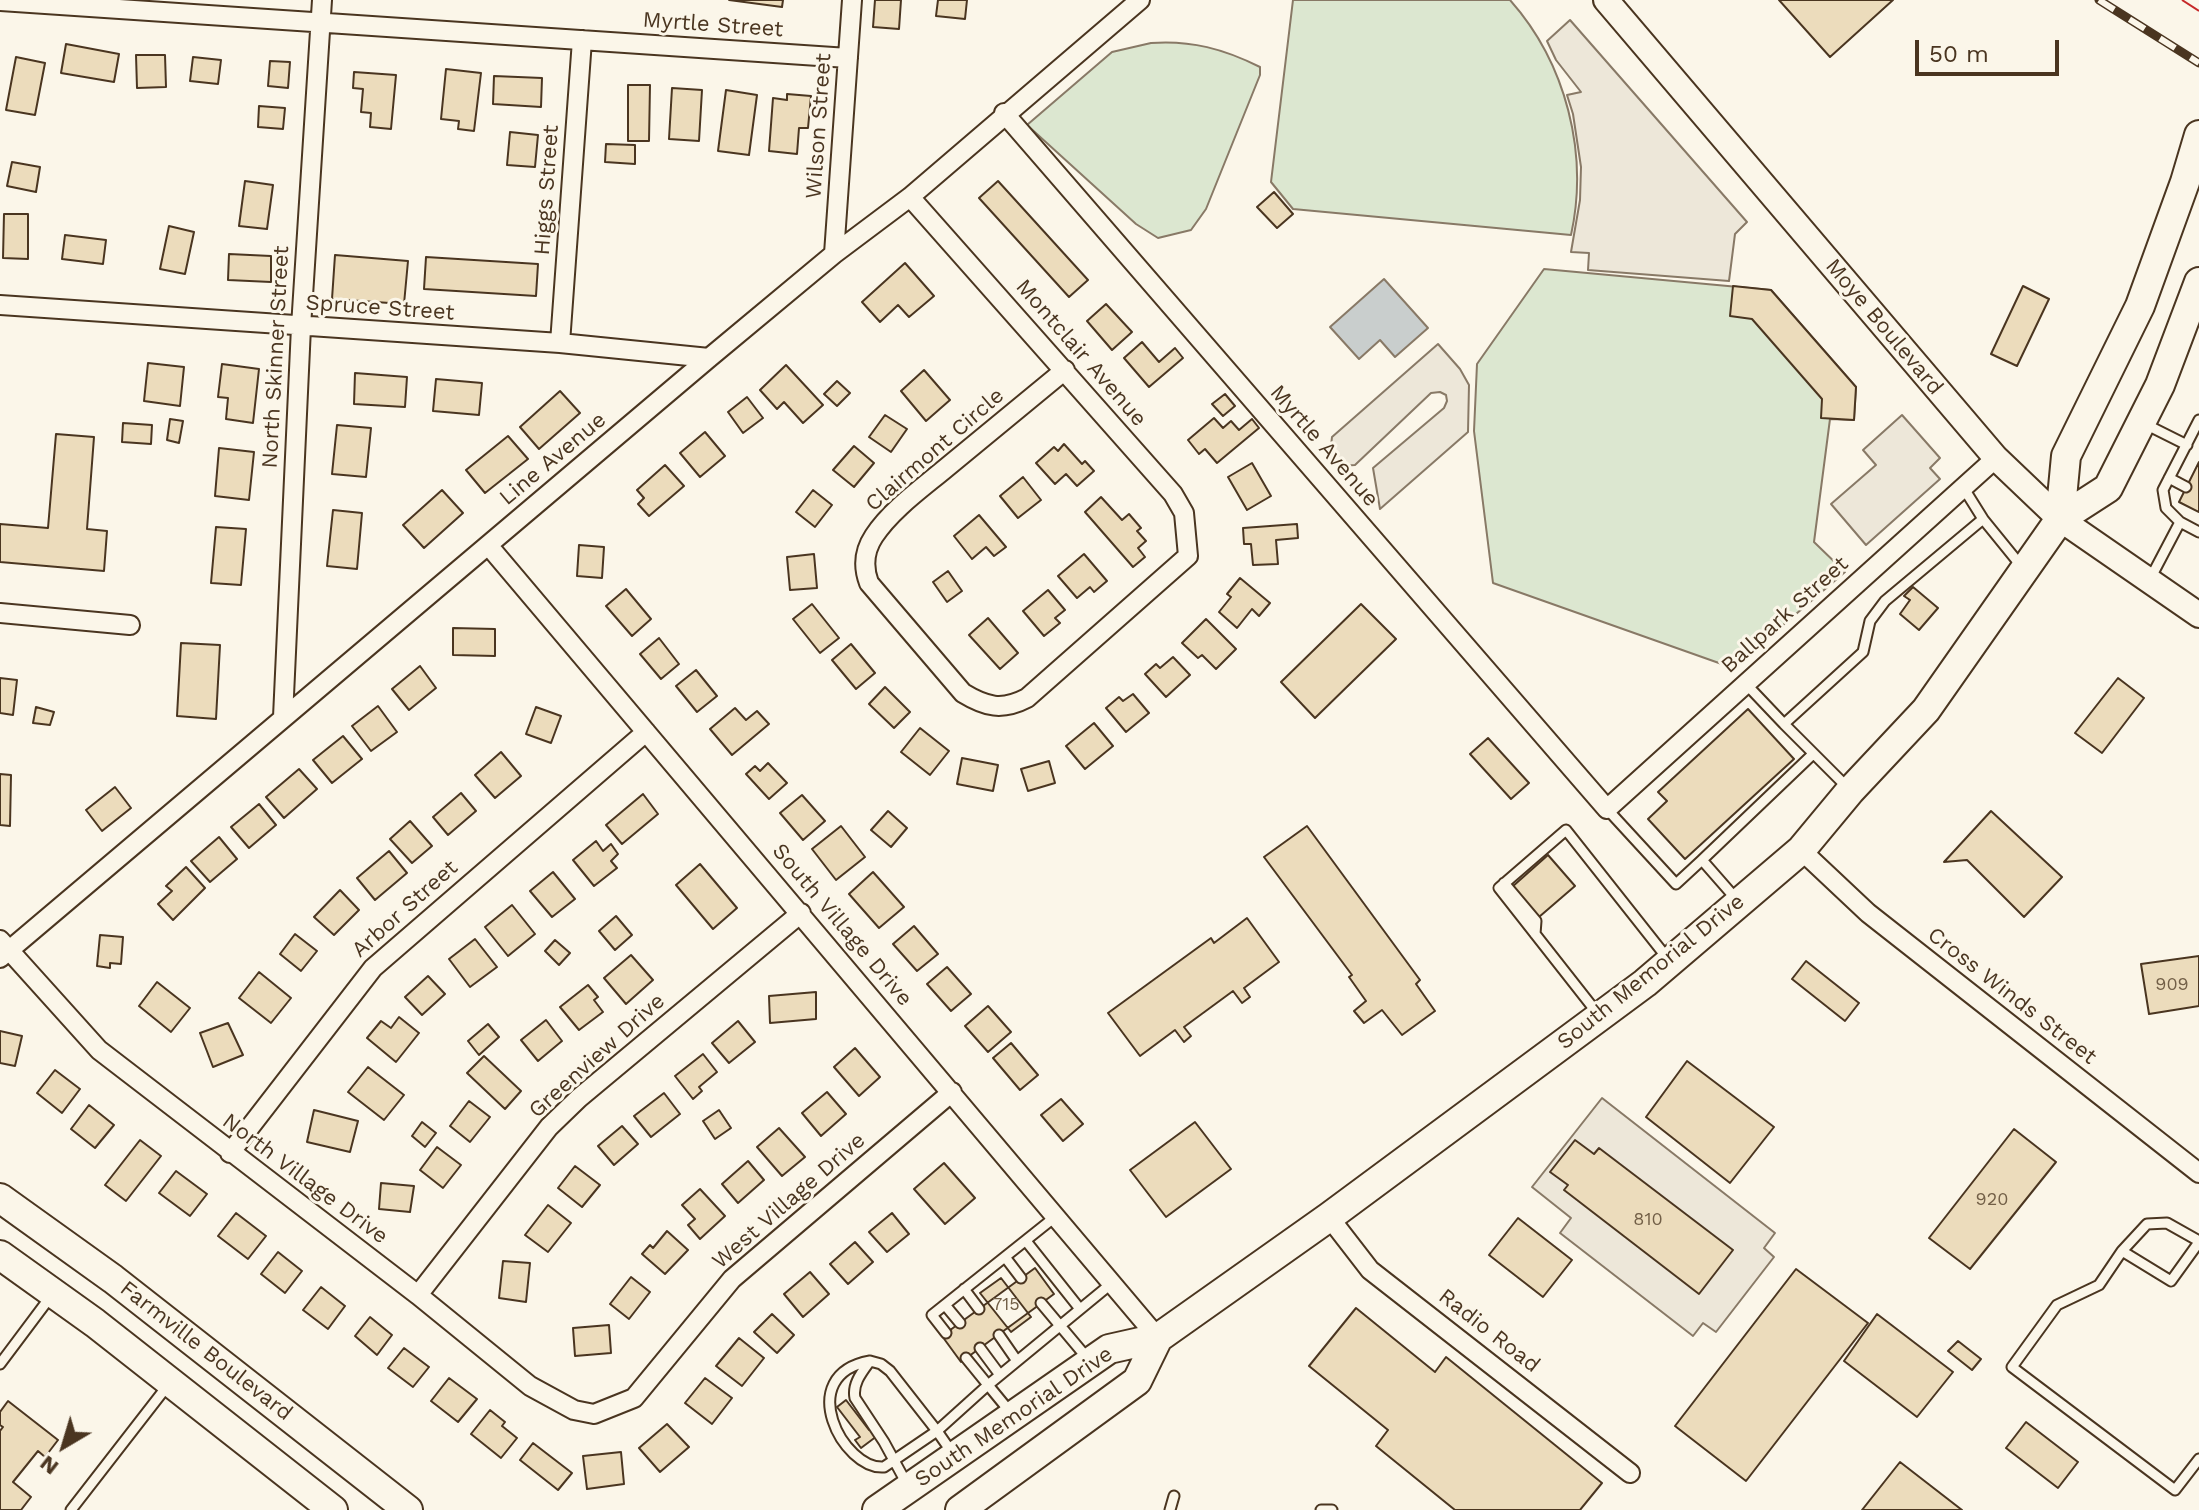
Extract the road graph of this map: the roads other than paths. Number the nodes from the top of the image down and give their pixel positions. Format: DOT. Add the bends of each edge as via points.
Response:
graph roads {
  1 [pos="322,0"];
  2 [pos="852,0"];
  3 [pos="1140,0"];
  4 [pos="1606,0"];
  5 [pos="0,1"];
  6 [pos="320,23"];
  7 [pos="582,40"];
  8 [pos="848,58"];
  9 [pos="1004,113"];
  10 [pos="2199,135"];
  11 [pos="910,197"];
  12 [pos="834,254"];
  13 [pos="2199,282"];
  14 [pos="0,305"];
  15 [pos="301,327"];
  16 [pos="560,343"];
  17 [pos="709,358"];
  18 [pos="1065,370"];
  19 [pos="2199,421"];
  20 [pos="2142,423"];
  21 [pos="2187,445"];
  22 [pos="1996,458"];
  23 [pos="2169,478"];
  24 [pos="1963,487"];
  25 [pos="2186,487"];
  26 [pos="1983,519"];
  27 [pos="2060,519"];
  28 [pos="2180,522"];
  29 [pos="2199,532"];
  30 [pos="488,545"];
  31 [pos="1188,556"];
  32 [pos="2024,569"];
  33 [pos="2149,581"];
  34 [pos="0,613"];
  35 [pos="2199,615"];
  36 [pos="130,625"];
  37 [pos="1746,684"];
  38 [pos="283,717"];
  39 [pos="1784,724"];
  40 [pos="646,732"];
  41 [pos="1813,754"];
  42 [pos="1850,791"];
  43 [pos="1607,809"];
  44 [pos="1801,850"];
  45 [pos="1702,860"];
  46 [pos="1740,903"];
  47 [pos="801,913"];
  48 [pos="3,950"];
  49 [pos="1670,963"];
  50 [pos="1600,1017"];
  51 [pos="952,1092"];
  52 [pos="230,1153"];
  53 [pos="2199,1173"];
  54 [pos="0,1198"];
  55 [pos="1056,1216"];
  56 [pos="1329,1217"];
  57 [pos="1026,1241"];
  58 [pos="2199,1242"];
  59 [pos="2122,1251"];
  60 [pos="0,1255"];
  61 [pos="1005,1257"];
  62 [pos="1021,1278"];
  63 [pos="1112,1283"];
  64 [pos="964,1289"];
  65 [pos="53,1292"];
  66 [pos="418,1295"];
  67 [pos="1041,1303"];
  68 [pos="945,1305"];
  69 [pos="979,1309"];
  70 [pos="1080,1309"];
  71 [pos="960,1323"];
  72 [pos="1060,1326"];
  73 [pos="946,1333"];
  74 [pos="999,1335"];
  75 [pos="1158,1338"];
  76 [pos="980,1348"];
  77 [pos="966,1358"];
  78 [pos="870,1361"];
  79 [pos="1017,1361"];
  80 [pos="1090,1362"];
  81 [pos="0,1364"];
  82 [pos="1000,1375"];
  83 [pos="170,1382"];
  84 [pos="988,1385"];
  85 [pos="594,1414"];
  86 [pos="1013,1416"];
  87 [pos="937,1431"];
  88 [pos="954,1457"];
  89 [pos="2199,1459"];
  90 [pos="894,1462"];
  91 [pos="1630,1473"];
  92 [pos="909,1488"];
  93 [pos="1174,1496"];
  94 [pos="71,1510"];
  95 [pos="333,1510"];
  96 [pos="408,1510"];
  97 [pos="877,1510"];
  98 [pos="960,1510"];
  99 [pos="1170,1510"];
  100 [pos="1321,1510"];
  101 [pos="1332,1510"];
  1 -- 6 [label="street, North Skinner Street"];
  2 -- 8 [label="street, Wilson Street"];
  3 -- 9 [label="street, Line Avenue"];
  4 -- 22 [label="main road, Moye Boulevard"];
  5 -- 6 [label="street, Myrtle Street"];
  6 -- 7 [label="street, Myrtle Street"];
  6 -- 15 [label="street, North Skinner Street"];
  7 -- 8 [label="street, Myrtle Street"];
  7 -- 16 [label="street, Higgs Street"];
  8 -- 12 [label="street, Wilson Street"];
  9 -- 11 [label="street, Line Avenue"];
  9 -- 43 [label="street, Myrtle Avenue"];
  10 -- 27 [label="main road" via="2140,306 2066,456"];
  11 -- 12 [label="street, Line Avenue"];
  11 -- 18 [label="street, Montclair Avenue"];
  12 -- 17 [label="street, Line Avenue"];
  13 -- 20 [label="main road, South Memorial Drive"];
  14 -- 15 [label="street, Spruce Street"];
  15 -- 16 [label="street, Spruce Street"];
  15 -- 38 [label="street, North Skinner Street"];
  16 -- 17 [label="street, Spruce Street"];
  17 -- 30 [label="street, Line Avenue"];
  18 -- 31 [label="street, Montclair Avenue" via="1173,494 1184,513"];
  18 -- 31 [label="street, Clairmont Circle" via="889,518 867,552 864,569 869,583 963,693 998,708 1027,698"];
  19 -- 21 [label="lane"];
  20 -- 21 [label="lane"];
  20 -- 27 [label="main road, South Memorial Drive" via="2108,488"];
  21 -- 23 [label="lane"];
  22 -- 24 [label="street, Ballpark Street"];
  22 -- 27 [label="main road, Moye Boulevard"];
  23 -- 25 [label="lane"];
  23 -- 28 [label="lane" via="2163,490 2166,508"];
  24 -- 26 [label="lane"];
  24 -- 37 [label="street, Ballpark Street"];
  26 -- 32 [label="lane"];
  26 -- 39 [label="lane" via="1885,601 1870,621 1863,652"];
  27 -- 32 [label="main road, South Memorial Drive"];
  27 -- 33 [label="main road, Moye Boulevard"];
  28 -- 29 [label="lane"];
  28 -- 33 [label="lane"];
  30 -- 38 [label="street, Line Avenue"];
  30 -- 40 [label="street, South Village Drive"];
  32 -- 42 [label="main road, South Memorial Drive" via="1926,710"];
  33 -- 35 [label="main road, Moye Boulevard"];
  34 -- 36 [label="street"];
  37 -- 39 [label="lane"];
  37 -- 43 [label="street, Ballpark Street"];
  38 -- 48 [label="street, Line Avenue"];
  39 -- 41 [label="lane"];
  40 -- 47 [label="street, South Village Drive"];
  40 -- 52 [label="street, Arbor Street" via="373,968"];
  41 -- 42 [label="lane"];
  41 -- 45 [label="lane"];
  42 -- 44 [label="main road, South Memorial Drive"];
  43 -- 45 [label="lane" via="1676,884"];
  44 -- 46 [label="main road, South Memorial Drive"];
  44 -- 53 [label="street, Cross Winds Street" via="1868,913"];
  45 -- 46 [label="lane"];
  46 -- 49 [label="main road, South Memorial Drive"];
  47 -- 51 [label="street, South Village Drive"];
  47 -- 66 [label="street, Greenview Drive" via="549,1127"];
  48 -- 52 [label="street, North Village Drive" via="99,1050"];
  49 -- 50 [label="main road, South Memorial Drive"];
  49 -- 50 [label="lane" via="1566,830 1499,888"];
  50 -- 56 [label="main road, South Memorial Drive"];
  51 -- 55 [label="street, South Village Drive"];
  51 -- 85 [label="street, West Village Drive" via="732,1279 634,1398"];
  52 -- 66 [label="street, North Village Drive"];
  54 -- 96 [label="main road, Farmville Boulevard" via="125,1288"];
  55 -- 57 [label="lane"];
  55 -- 63 [label="street, South Village Drive"];
  56 -- 75 [label="main road, South Memorial Drive"];
  56 -- 91 [label="street, Radio Road" via="1370,1270"];
  57 -- 61 [label="lane"];
  57 -- 70 [label="lane"];
  58 -- 59 [label="lane" via="2167,1223 2147,1224"];
  58 -- 59 [label="lane" via="2171,1281"];
  59 -- 89 [label="lane" via="2099,1285 2057,1305 2012,1367 2175,1490"];
  60 -- 65 [label="main road"];
  61 -- 62 [label="lane"];
  61 -- 64 [label="lane"];
  63 -- 70 [label="lane"];
  63 -- 75 [label="street, South Village Drive"];
  64 -- 68 [label="lane"];
  64 -- 69 [label="lane"];
  65 -- 81 [label="lane"];
  65 -- 83 [label="main road"];
  66 -- 85 [label="street, North Village Drive" via="530,1386 574,1410"];
  67 -- 72 [label="lane"];
  68 -- 71 [label="lane"];
  68 -- 73 [label="lane" via="932,1315"];
  70 -- 72 [label="lane"];
  72 -- 79 [label="lane"];
  72 -- 80 [label="lane"];
  74 -- 79 [label="lane"];
  75 -- 80 [label="main road, South Memorial Drive" via="1109,1349"];
  75 -- 98 [label="main road, South Memorial Drive" via="1137,1381"];
  76 -- 82 [label="lane"];
  77 -- 84 [label="lane"];
  78 -- 87 [label="lane" via="890,1371"];
  78 -- 90 [label="lane" via="857,1381 855,1398"];
  78 -- 90 [label="lane" via="844,1370 829,1392 828,1412 857,1457 878,1467"];
  79 -- 82 [label="lane"];
  80 -- 86 [label="main road, South Memorial Drive"];
  82 -- 84 [label="lane"];
  83 -- 94 [label="lane"];
  83 -- 95 [label="main road"];
  84 -- 86 [label="lane"];
  84 -- 87 [label="lane"];
  86 -- 88 [label="main road, South Memorial Drive"];
  87 -- 88 [label="lane"];
  87 -- 90 [label="lane"];
  88 -- 92 [label="main road, South Memorial Drive"];
  90 -- 92 [label="lane"];
  92 -- 97 [label="main road, South Memorial Drive"];
  93 -- 99 [label="lane"];
  100 -- 101 [label="lane"];
}
